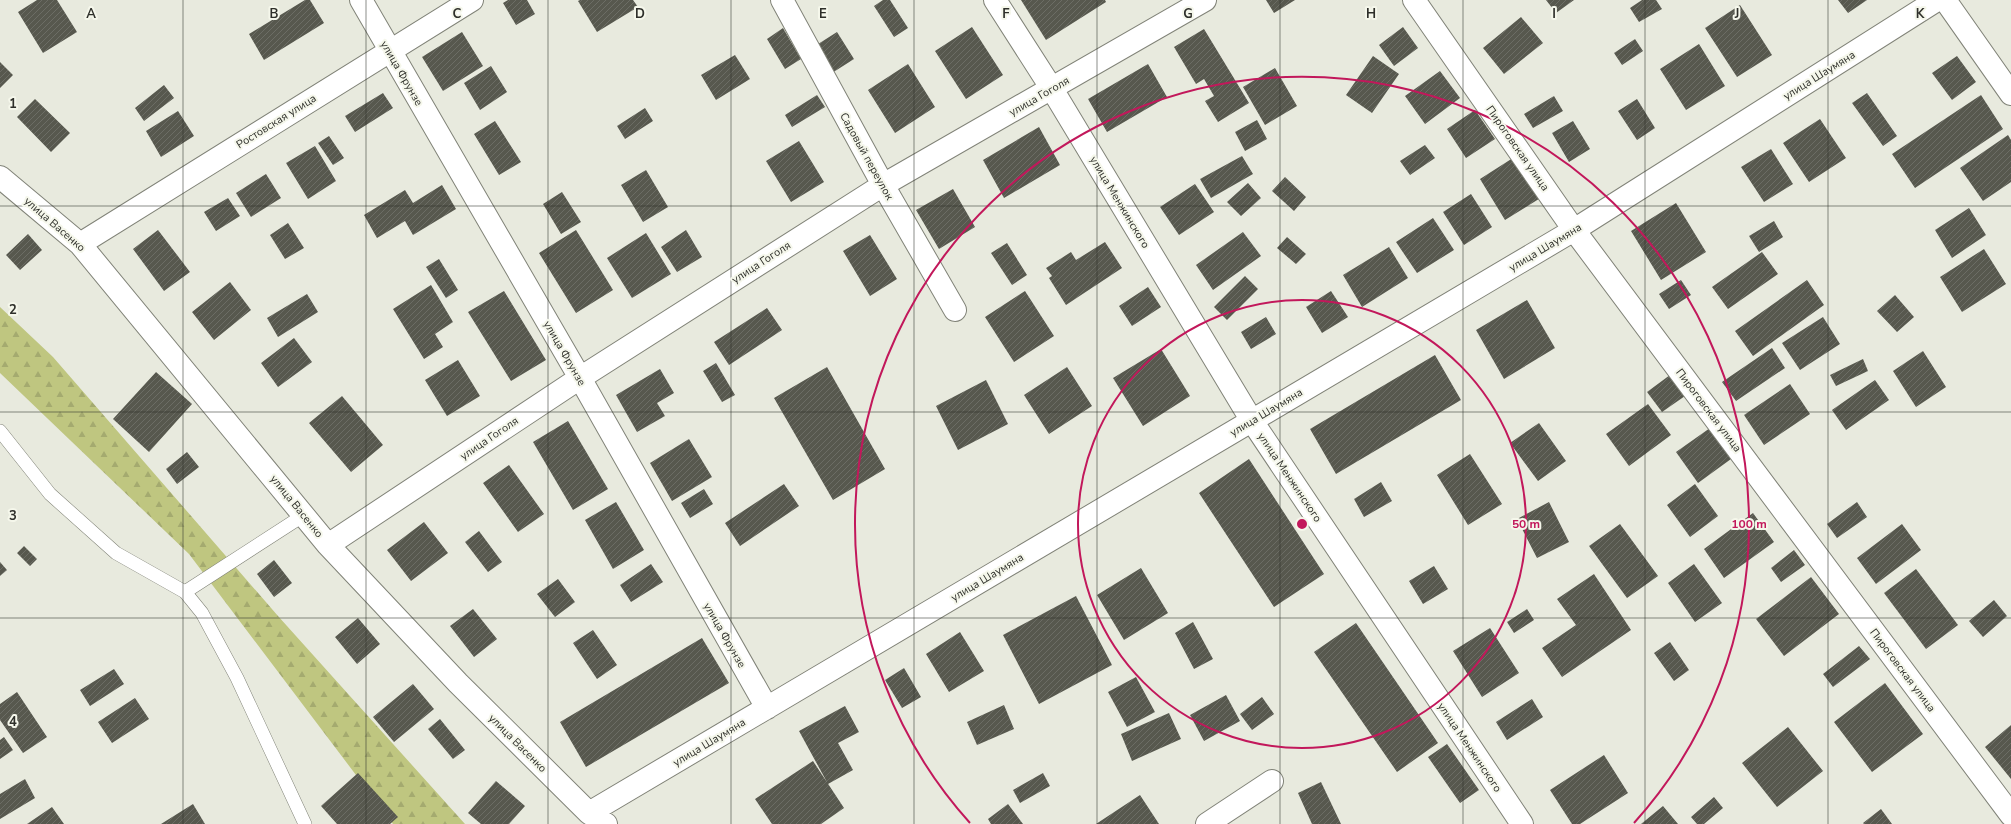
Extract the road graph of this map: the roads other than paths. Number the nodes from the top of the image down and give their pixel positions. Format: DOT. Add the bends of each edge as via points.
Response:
graph roads {
  1 [pos="361,0"];
  2 [pos="472,0"];
  3 [pos="782,0"];
  4 [pos="995,0"];
  5 [pos="1205,0"];
  6 [pos="1414,0"];
  7 [pos="1937,0"];
  8 [pos="1945,0"];
  9 [pos="389,50"];
  10 [pos="1052,89"];
  11 [pos="2011,94"];
  12 [pos="0,177"];
  13 [pos="883,185"];
  14 [pos="1574,230"];
  15 [pos="80,244"];
  16 [pos="955,310"];
  17 [pos="580,378"];
  18 [pos="1252,421"];
  19 [pos="0,431"];
  20 [pos="304,515"];
  21 [pos="328,545"];
  22 [pos="185,592"];
  23 [pos="767,708"];
  24 [pos="1272,781"];
  25 [pos="2011,815"];
  26 [pos="597,819"];
  27 [pos="305,824"];
  28 [pos="1207,824"];
  29 [pos="1522,824"];
  1 -- 9 [label="street, улица Фрунзе"];
  2 -- 9 [label="street, Ростовская улица"];
  3 -- 13 [label="street, Садовый переулок"];
  4 -- 10 [label="street, улица Менжинского"];
  5 -- 10 [label="street, улица Гоголя"];
  6 -- 14 [label="street, Пироговская улица"];
  7 -- 14 [label="street, улица Шаумяна"];
  8 -- 11 [label="street"];
  9 -- 15 [label="street, Ростовская улица"];
  9 -- 17 [label="street, улица Фрунзе"];
  10 -- 13 [label="street, улица Гоголя"];
  10 -- 18 [label="street, улица Менжинского"];
  12 -- 15 [label="street, улица Васенко"];
  13 -- 16 [label="street, Садовый переулок"];
  13 -- 17 [label="street, улица Гоголя"];
  14 -- 18 [label="street, улица Шаумяна"];
  14 -- 25 [label="street, Пироговская улица"];
  15 -- 20 [label="street, улица Васенко"];
  17 -- 21 [label="street, улица Гоголя"];
  17 -- 23 [label="street, улица Фрунзе"];
  18 -- 23 [label="street, улица Шаумяна"];
  18 -- 29 [label="street, улица Менжинского"];
  19 -- 22 [label="lane" via="50,494 116,554"];
  20 -- 21 [label="street, улица Васенко"];
  20 -- 22 [label="lane"];
  21 -- 26 [label="street, улица Васенко" via="458,683"];
  22 -- 27 [label="lane" via="202,613 236,678"];
  23 -- 26 [label="street, улица Шаумяна"];
  24 -- 28 [label="street"];
}
